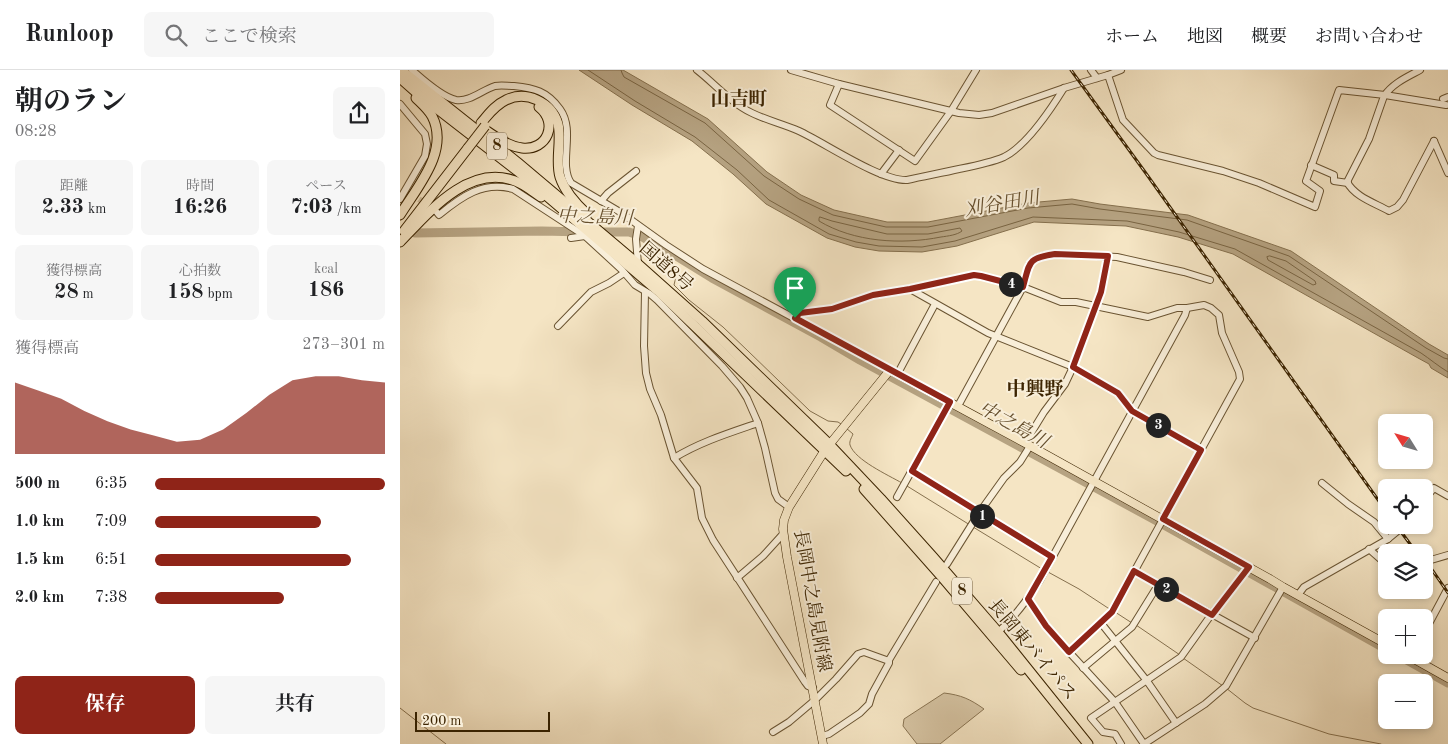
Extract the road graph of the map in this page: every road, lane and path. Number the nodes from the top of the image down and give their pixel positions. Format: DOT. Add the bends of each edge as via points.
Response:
graph roads {
  1 [pos="401,70"];
  2 [pos="412,70"];
  3 [pos="697,70"];
  4 [pos="791,70"];
  5 [pos="976,70"];
  6 [pos="1091,70"];
  7 [pos="1121,70"];
  8 [pos="1420,70"];
  9 [pos="1108,76"];
  10 [pos="400,78"];
  11 [pos="1097,78"];
  12 [pos="400,83"];
  13 [pos="839,84"];
  14 [pos="1064,88"];
  15 [pos="426,91"];
  16 [pos="1385,95"];
  17 [pos="1446,100"];
  18 [pos="400,104"];
  19 [pos="951,111"];
  20 [pos="483,125"];
  21 [pos="466,147"];
  22 [pos="899,150"];
  23 [pos="1311,166"];
  24 [pos="636,171"];
  25 [pos="1448,173"];
  26 [pos="881,174"];
  27 [pos="1348,184"];
  28 [pos="404,196"];
  29 [pos="602,201"];
  30 [pos="435,210"];
  31 [pos="400,215"];
  32 [pos="638,226"];
  33 [pos="400,227"];
  34 [pos="590,228"];
  35 [pos="400,236"];
  36 [pos="604,237"];
  37 [pos="572,238"];
  38 [pos="400,242"];
  39 [pos="1108,256"];
  40 [pos="635,262"];
  41 [pos="624,273"];
  42 [pos="1210,280"];
  43 [pos="1023,287"];
  44 [pos="910,289"];
  45 [pos="645,292"];
  46 [pos="935,304"];
  47 [pos="1095,307"];
  48 [pos="1187,308"];
  49 [pos="795,318"];
  50 [pos="558,326"];
  51 [pos="699,328"];
  52 [pos="692,336"];
  53 [pos="996,336"];
  54 [pos="1073,367"];
  55 [pos="890,370"];
  56 [pos="898,373"];
  57 [pos="950,402"];
  58 [pos="958,406"];
  59 [pos="1132,411"];
  60 [pos="758,423"];
  61 [pos="1028,444"];
  62 [pos="827,447"];
  63 [pos="1201,450"];
  64 [pos="674,458"];
  65 [pos="912,471"];
  66 [pos="1322,483"];
  67 [pos="1092,484"];
  68 [pos="1433,489"];
  69 [pos="1448,496"];
  70 [pos="897,497"];
  71 [pos="789,507"];
  72 [pos="979,513"];
  73 [pos="1163,519"];
  74 [pos="784,534"];
  75 [pos="1394,534"];
  76 [pos="1388,539"];
  77 [pos="1370,549"];
  78 [pos="1448,554"];
  79 [pos="1378,556"];
  80 [pos="1052,557"];
  81 [pos="1433,559"];
  82 [pos="947,564"];
  83 [pos="1249,567"];
  84 [pos="1134,571"];
  85 [pos="737,578"];
  86 [pos="936,582"];
  87 [pos="1158,584"];
  88 [pos="1283,587"];
  89 [pos="1448,588"];
  90 [pos="1298,596"];
  91 [pos="1028,599"];
  92 [pos="1212,615"];
  93 [pos="1433,616"];
  94 [pos="1101,623"];
  95 [pos="998,632"];
  96 [pos="1254,638"];
  97 [pos="1378,640"];
  98 [pos="1116,641"];
  99 [pos="1069,652"];
  100 [pos="889,661"];
  101 [pos="1424,664"];
  102 [pos="1083,668"];
  103 [pos="1448,678"];
  104 [pos="1148,681"];
  105 [pos="812,688"];
  106 [pos="815,700"];
  107 [pos="1115,702"];
  108 [pos="1176,723"];
  109 [pos="773,732"];
  110 [pos="823,740"];
  111 [pos="1081,744"];
  112 [pos="1088,744"];
  113 [pos="1121,744"];
  114 [pos="1144,744"];
  1 -- 15 [label="highway, 国道8号 / 8"];
  2 -- 29 [label="street" via="447,97 457,100 498,86 542,92 564,116 567,169 571,183"];
  3 -- 26 [label="street" via="751,113 797,130"];
  4 -- 13 [label="street"];
  5 -- 19 [label="street"];
  6 -- 11 [label="street"];
  7 -- 9 [label="street"];
  8 -- 16 [label="street" via="1396,84"];
  9 -- 11 [label="street"];
  9 -- 23 [label="street" via="1123,120 1158,155 1223,171 1315,207 1320,191 1306,181"];
  10 -- 34 [label="highway, 国道8号 / 8"];
  11 -- 14 [label="street"];
  12 -- 31 [label="highway" via="428,110 437,140 433,159"];
  13 -- 19 [label="street"];
  13 -- 22 [label="street" via="830,105"];
  14 -- 19 [label="street" via="992,113 974,115"];
  14 -- 26 [label="street" via="1030,135 1004,156 907,180"];
  15 -- 20 [label="highway" via="513,146 528,148 539,145 547,136 550,124 540,108 519,102 502,108"];
  15 -- 34 [label="highway, 国道8号 / 8" via="517,162"];
  16 -- 17 [label="street"];
  16 -- 23 [label="street" via="1339,90"];
  16 -- 27 [label="street"];
  18 -- 28 [label="street" via="425,134 428,144"];
  19 -- 22 [label="street" via="915,161"];
  20 -- 21 [label="highway"];
  20 -- 34 [label="highway" via="500,103 512,97 526,96 546,105 557,123 563,184"];
  21 -- 33 [label="highway"];
  21 -- 35 [label="highway"];
  22 -- 26 [label="street"];
  23 -- 27 [label="street" via="1334,175 1334,181"];
  24 -- 29 [label="street"];
  25 -- 27 [label="street" via="1434,141 1397,207 1389,211 1357,194"];
  29 -- 32 [label="street"];
  30 -- 34 [label="street" via="439,215 481,188 504,186"];
  32 -- 40 [label="street"];
  32 -- 49 [label="street" via="703,269"];
  34 -- 36 [label="highway, 国道8号 / 8"];
  34 -- 37 [label="street"];
  34 -- 38 [label="highway" via="522,184 493,177 452,192"];
  34 -- 41 [label="street"];
  36 -- 40 [label="highway, 国道8号 / 8"];
  36 -- 51 [label="highway, 国道8号 / 8"];
  39 -- 42 [label="street"];
  39 -- 43 [label="street" via="1042,256 1029,265"];
  39 -- 47 [label="street"];
  40 -- 62 [label="highway, 国道8号 / 8" via="702,322"];
  41 -- 45 [label="street"];
  41 -- 50 [label="street" via="590,292"];
  43 -- 44 [label="street" via="974,275"];
  43 -- 47 [label="street" via="1061,302"];
  43 -- 53 [label="street"];
  44 -- 46 [label="street"];
  44 -- 49 [label="street" via="873,295 832,309 800,313"];
  45 -- 52 [label="street"];
  45 -- 64 [label="street" via="646,373"];
  46 -- 53 [label="street"];
  46 -- 56 [label="street"];
  47 -- 48 [label="street" via="1148,317"];
  47 -- 54 [label="street"];
  48 -- 59 [label="street"];
  48 -- 63 [label="street" via="1204,305 1219,315 1222,333 1240,376"];
  49 -- 55 [label="street"];
  51 -- 52 [label="street"];
  51 -- 62 [label="highway, 国道8号 / 8"];
  52 -- 60 [label="street" via="740,387"];
  53 -- 54 [label="street"];
  53 -- 58 [label="street"];
  54 -- 59 [label="street" via="1118,393"];
  54 -- 61 [label="street"];
  55 -- 56 [label="main road"];
  55 -- 62 [label="main road, 長岡中之島見附線"];
  56 -- 57 [label="main road"];
  57 -- 58 [label="main road"];
  57 -- 65 [label="street"];
  58 -- 61 [label="main road"];
  59 -- 63 [label="street"];
  59 -- 67 [label="street"];
  60 -- 64 [label="street" via="706,441"];
  60 -- 71 [label="street" via="775,493"];
  61 -- 67 [label="main road"];
  61 -- 72 [label="street" via="1020,462"];
  62 -- 71 [label="main road, 長岡中之島見附線"];
  62 -- 95 [label="highway, 長岡東バイパス / 8" via="887,505"];
  62 -- 111 [label="highway, 長岡東バイパス / 8" via="983,624"];
  63 -- 73 [label="street"];
  64 -- 85 [label="street" via="697,488 703,522"];
  65 -- 70 [label="street"];
  65 -- 72 [label="street"];
  66 -- 76 [label="street" via="1374,522"];
  67 -- 73 [label="main road"];
  67 -- 80 [label="street"];
  68 -- 69 [label="street"];
  71 -- 74 [label="main road, 長岡中之島見附線" via="784,520"];
  72 -- 80 [label="street"];
  72 -- 82 [label="street"];
  73 -- 83 [label="main road"];
  73 -- 84 [label="street"];
  74 -- 85 [label="street"];
  74 -- 105 [label="main road, 長岡中之島見附線"];
  75 -- 76 [label="street"];
  76 -- 77 [label="street"];
  77 -- 79 [label="street"];
  77 -- 90 [label="street" via="1304,587"];
  78 -- 81 [label="street"];
  80 -- 91 [label="street"];
  83 -- 88 [label="main road"];
  83 -- 92 [label="street"];
  84 -- 87 [label="street"];
  84 -- 94 [label="street" via="1112,612"];
  85 -- 105 [label="street"];
  86 -- 100 [label="street"];
  87 -- 92 [label="street"];
  87 -- 98 [label="street" via="1132,627"];
  88 -- 90 [label="main road"];
  88 -- 96 [label="street"];
  89 -- 93 [label="street"];
  90 -- 97 [label="main road"];
  91 -- 95 [label="street"];
  91 -- 99 [label="street"];
  92 -- 96 [label="street"];
  92 -- 104 [label="street" via="1181,657"];
  94 -- 98 [label="street"];
  94 -- 99 [label="street"];
  95 -- 112 [label="highway, 長岡東バイパス / 8"];
  96 -- 108 [label="street" via="1223,689"];
  98 -- 102 [label="street"];
  98 -- 104 [label="street"];
  99 -- 102 [label="street"];
  100 -- 106 [label="street" via="864,652 857,654"];
  100 -- 110 [label="street" via="869,704"];
  101 -- 103 [label="main road"];
  102 -- 107 [label="street"];
  104 -- 107 [label="street"];
  104 -- 108 [label="street"];
  105 -- 106 [label="main road, 長岡中之島見附線"];
  106 -- 109 [label="street"];
  106 -- 110 [label="main road, 長岡中之島見附線"];
  107 -- 113 [label="street" via="1091,718 1103,732 1115,734"];
  107 -- 114 [label="street"];
  108 -- 114 [label="street"];
}
